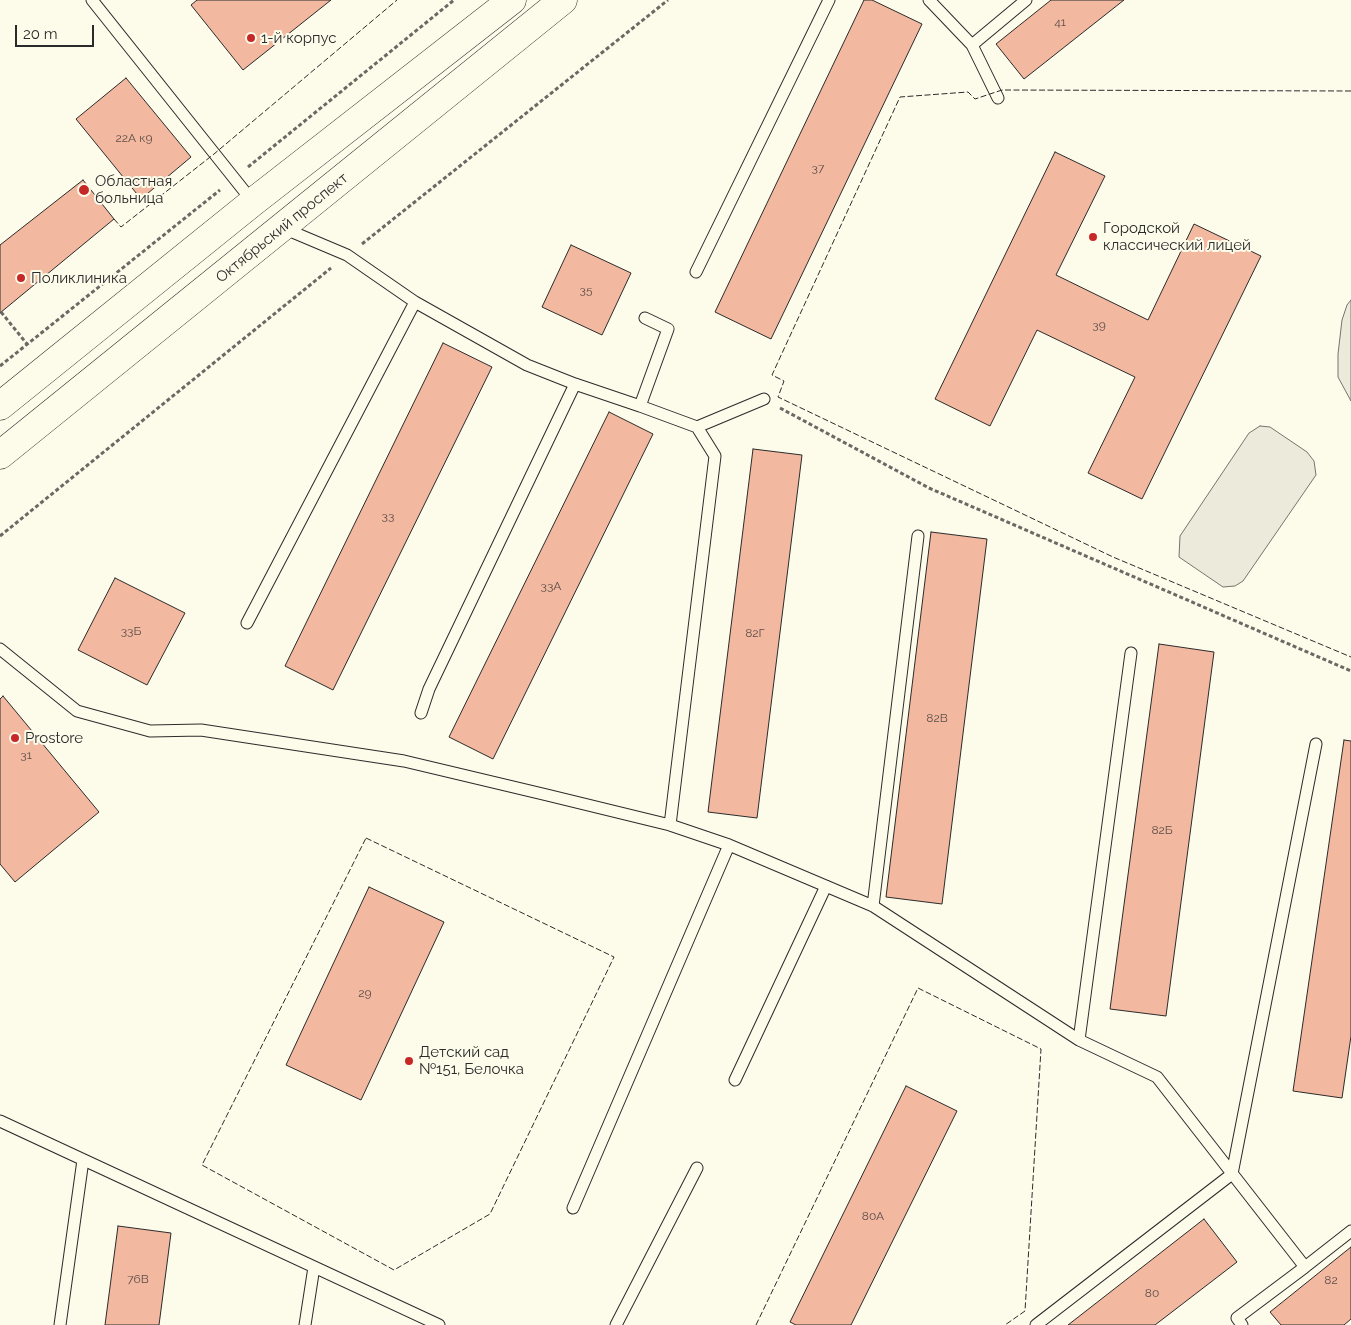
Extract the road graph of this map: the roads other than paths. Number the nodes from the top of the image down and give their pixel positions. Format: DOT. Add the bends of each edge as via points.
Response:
graph roads {
  1 [pos="92,0"];
  2 [pos="512,0"];
  3 [pos="563,0"];
  4 [pos="829,0"];
  5 [pos="929,0"];
  6 [pos="1026,0"];
  7 [pos="972,45"];
  8 [pos="998,98"];
  9 [pos="253,202"];
  10 [pos="282,228"];
  11 [pos="696,272"];
  12 [pos="415,302"];
  13 [pos="644,318"];
  14 [pos="575,384"];
  15 [pos="764,399"];
  16 [pos="0,406"];
  17 [pos="640,406"];
  18 [pos="697,427"];
  19 [pos="0,455"];
  20 [pos="918,536"];
  21 [pos="248,622"];
  22 [pos="0,649"];
  23 [pos="1131,653"];
  24 [pos="420,713"];
  25 [pos="1316,744"];
  26 [pos="670,826"];
  27 [pos="729,845"];
  28 [pos="826,886"];
  29 [pos="873,906"];
  30 [pos="1080,1040"];
  31 [pos="735,1080"];
  32 [pos="0,1121"];
  33 [pos="83,1160"];
  34 [pos="697,1168"];
  35 [pos="1232,1174"];
  36 [pos="573,1208"];
  37 [pos="1351,1231"];
  38 [pos="314,1267"];
  39 [pos="1305,1267"];
  40 [pos="60,1325"];
  41 [pos="305,1325"];
  42 [pos="439,1325"];
  43 [pos="616,1325"];
  44 [pos="1036,1325"];
  45 [pos="1242,1325"];
  1 -- 9 [label="lane"];
  2 -- 9 [label="main road"];
  3 -- 10 [label="main road, Октябрьский проспект"];
  4 -- 11 [label="lane"];
  5 -- 7 [label="lane"];
  6 -- 7 [label="lane"];
  7 -- 8 [label="lane"];
  9 -- 16 [label="main road"];
  10 -- 12 [label="lane" via="347,255"];
  10 -- 19 [label="main road, Октябрьский проспект"];
  12 -- 14 [label="lane" via="527,365"];
  12 -- 21 [label="lane"];
  13 -- 17 [label="lane" via="668,329"];
  14 -- 17 [label="lane"];
  14 -- 24 [label="lane"];
  15 -- 18 [label="lane"];
  17 -- 18 [label="lane"];
  18 -- 26 [label="lane" via="715,456"];
  20 -- 29 [label="lane"];
  22 -- 26 [label="lane" via="77,711 150,731 201,730 404,761"];
  23 -- 30 [label="lane"];
  25 -- 35 [label="lane"];
  26 -- 27 [label="lane"];
  27 -- 28 [label="lane"];
  27 -- 36 [label="lane"];
  28 -- 29 [label="lane"];
  28 -- 31 [label="lane"];
  29 -- 30 [label="lane"];
  30 -- 35 [label="lane" via="1157,1077"];
  32 -- 33 [label="lane"];
  33 -- 38 [label="lane"];
  33 -- 40 [label="lane"];
  34 -- 43 [label="lane"];
  35 -- 39 [label="lane"];
  35 -- 44 [label="lane"];
  37 -- 39 [label="lane"];
  38 -- 41 [label="lane"];
  38 -- 42 [label="lane"];
  39 -- 45 [label="lane" via="1237,1318"];
}
